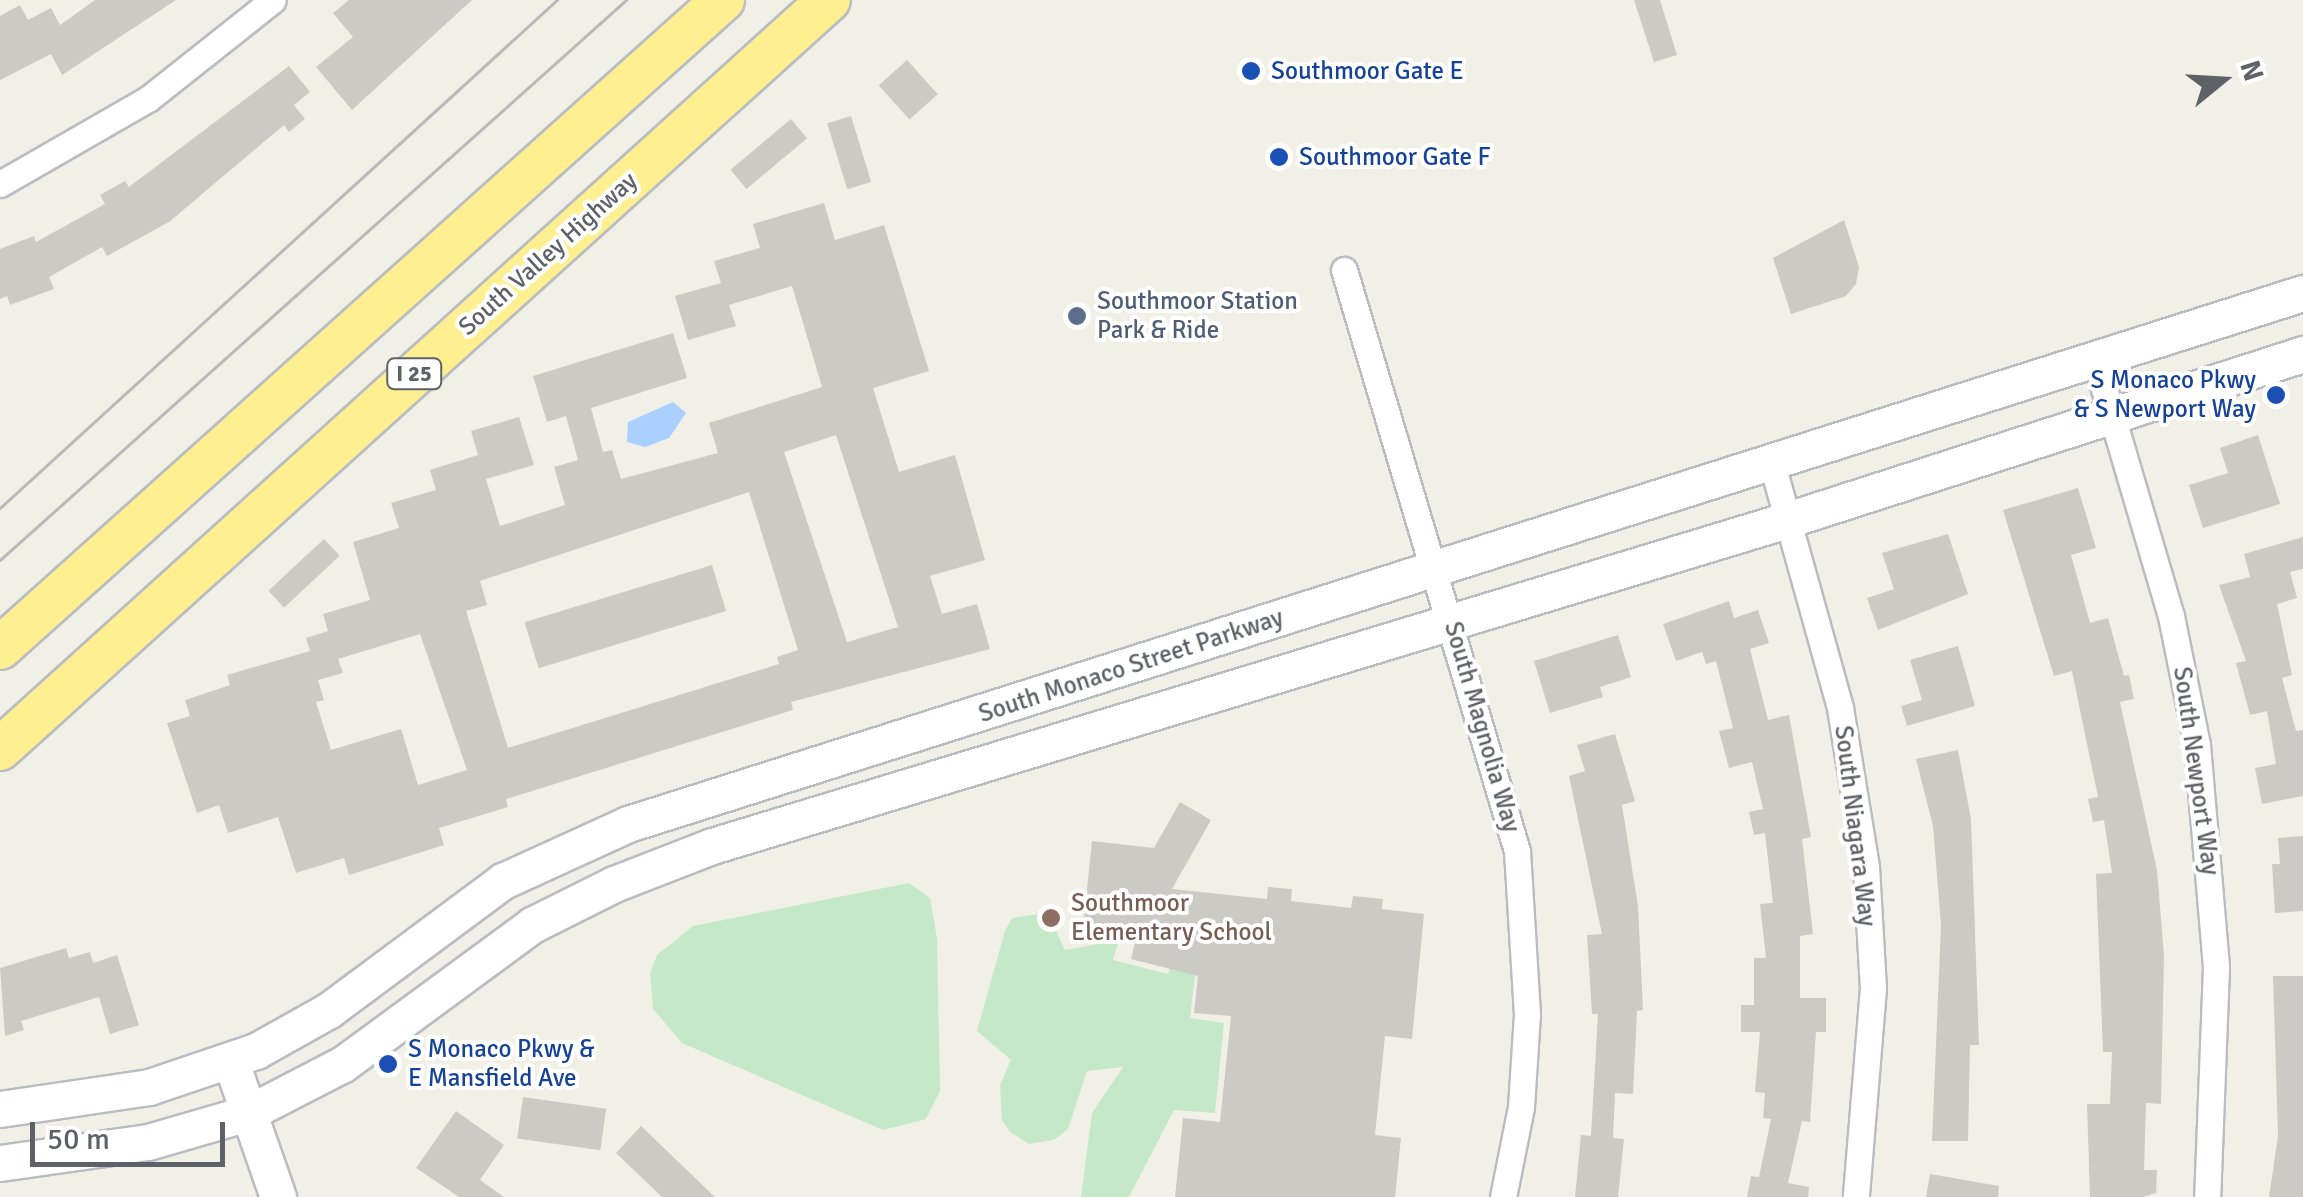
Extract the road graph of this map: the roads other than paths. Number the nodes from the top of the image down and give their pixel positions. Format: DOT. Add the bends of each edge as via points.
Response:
graph roads {
  1 [pos="274,0"];
  2 [pos="722,0"];
  3 [pos="829,0"];
  4 [pos="0,184"];
  5 [pos="1344,270"];
  6 [pos="2303,293"];
  7 [pos="2303,354"];
  8 [pos="2095,358"];
  9 [pos="2111,412"];
  10 [pos="1772,464"];
  11 [pos="1787,520"];
  12 [pos="1436,568"];
  13 [pos="1451,621"];
  14 [pos="0,648"];
  15 [pos="0,749"];
  16 [pos="231,1062"];
  17 [pos="0,1110"];
  18 [pos="248,1113"];
  19 [pos="0,1163"];
  20 [pos="278,1197"];
  21 [pos="1503,1197"];
  22 [pos="1856,1197"];
  23 [pos="2207,1197"];
  1 -- 4 [label="street" via="148,99"];
  2 -- 14 [label="highway"];
  3 -- 15 [label="highway, South Valley Highway / I 25"];
  5 -- 12 [label="street, South Magnolia Way"];
  6 -- 8 [label="main road, South Monaco Street Parkway"];
  7 -- 9 [label="main road, South Monaco Street Parkway"];
  8 -- 9 [label="street, South Newport Way"];
  8 -- 10 [label="main road, South Monaco Street Parkway"];
  9 -- 11 [label="main road, South Monaco Street Parkway"];
  9 -- 23 [label="street, South Newport Way" via="2171,616 2197,745 2216,967"];
  10 -- 11 [label="street, South Niagara Way"];
  10 -- 12 [label="main road, South Monaco Street Parkway"];
  11 -- 13 [label="main road, South Monaco Street Parkway"];
  11 -- 22 [label="street, South Niagara Way" via="1840,708 1866,867 1872,988"];
  12 -- 13 [label="street, South Magnolia Way"];
  12 -- 16 [label="main road, South Monaco Street Parkway" via="584,841 503,881 329,1010"];
  13 -- 18 [label="main road, South Monaco Street Parkway" via="652,868 532,925 343,1064"];
  13 -- 21 [label="street, South Magnolia Way" via="1501,781 1524,907 1524,1068"];
  16 -- 17 [label="main road, South Monaco Street Parkway" via="120,1093"];
  16 -- 18 [label="main road"];
  18 -- 19 [label="main road, South Monaco Street Parkway" via="148,1142"];
  18 -- 20 [label="main road"];
}
